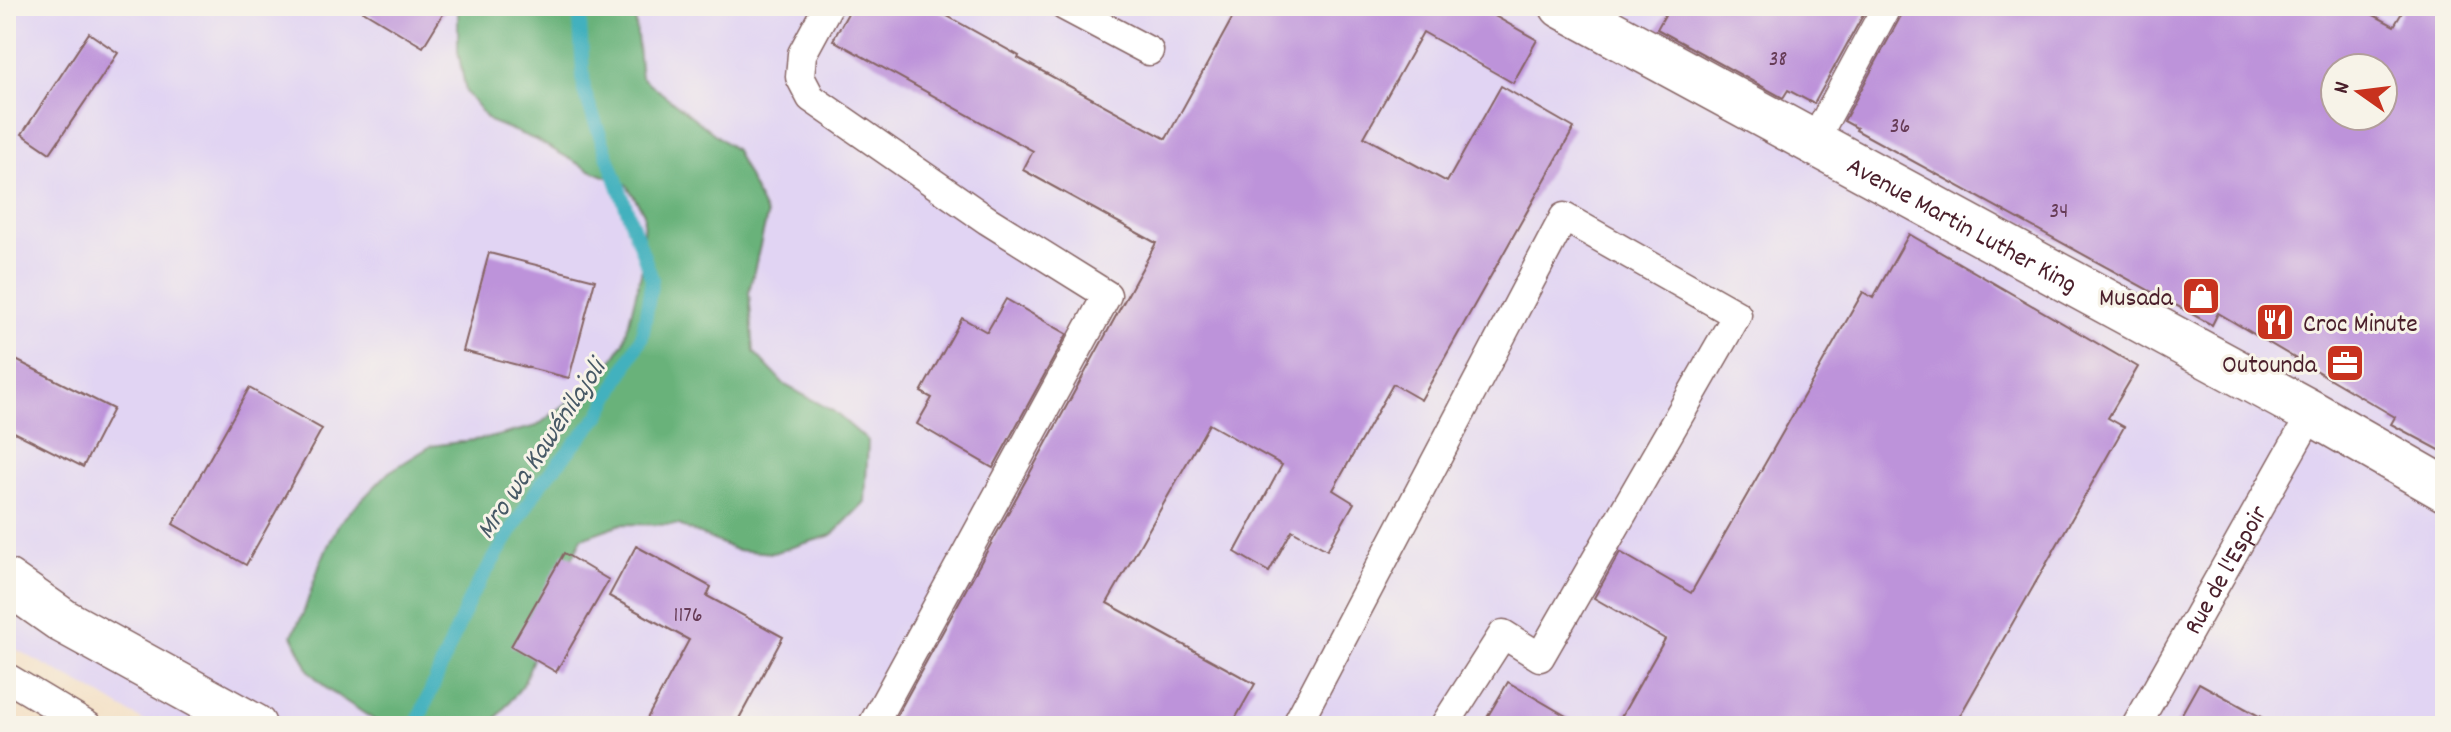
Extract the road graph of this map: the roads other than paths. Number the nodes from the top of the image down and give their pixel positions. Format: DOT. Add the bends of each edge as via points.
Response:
graph roads {
  1 [pos="828,6"];
  2 [pos="1064,6"];
  3 [pos="1562,6"];
  4 [pos="1887,6"];
  5 [pos="1149,51"];
  6 [pos="1813,143"];
  7 [pos="2312,413"];
  8 [pos="2445,489"];
  9 [pos="6,581"];
  10 [pos="6,603"];
  11 [pos="63,621"];
  12 [pos="6,677"];
  13 [pos="88,726"];
  14 [pos="254,726"];
  15 [pos="872,726"];
  16 [pos="1296,726"];
  17 [pos="1444,726"];
  18 [pos="2136,726"];
  1 -- 15 [label="lane" via="802,54 800,77 811,98 987,220 1107,295"];
  2 -- 5 [label="lane"];
  3 -- 6 [label="street, Avenue Martin Luther King"];
  4 -- 6 [label="lane"];
  6 -- 7 [label="street, Avenue Martin Luther King"];
  7 -- 8 [label="street, Avenue Martin Luther King"];
  7 -- 18 [label="lane, Rue de l'Espoir"];
  9 -- 11 [label="street"];
  10 -- 11 [label="street"];
  11 -- 14 [label="street"];
  12 -- 13 [label="lane"];
  16 -- 17 [label="lane" via="1564,217 1737,315 1540,657 1503,634"];
}
